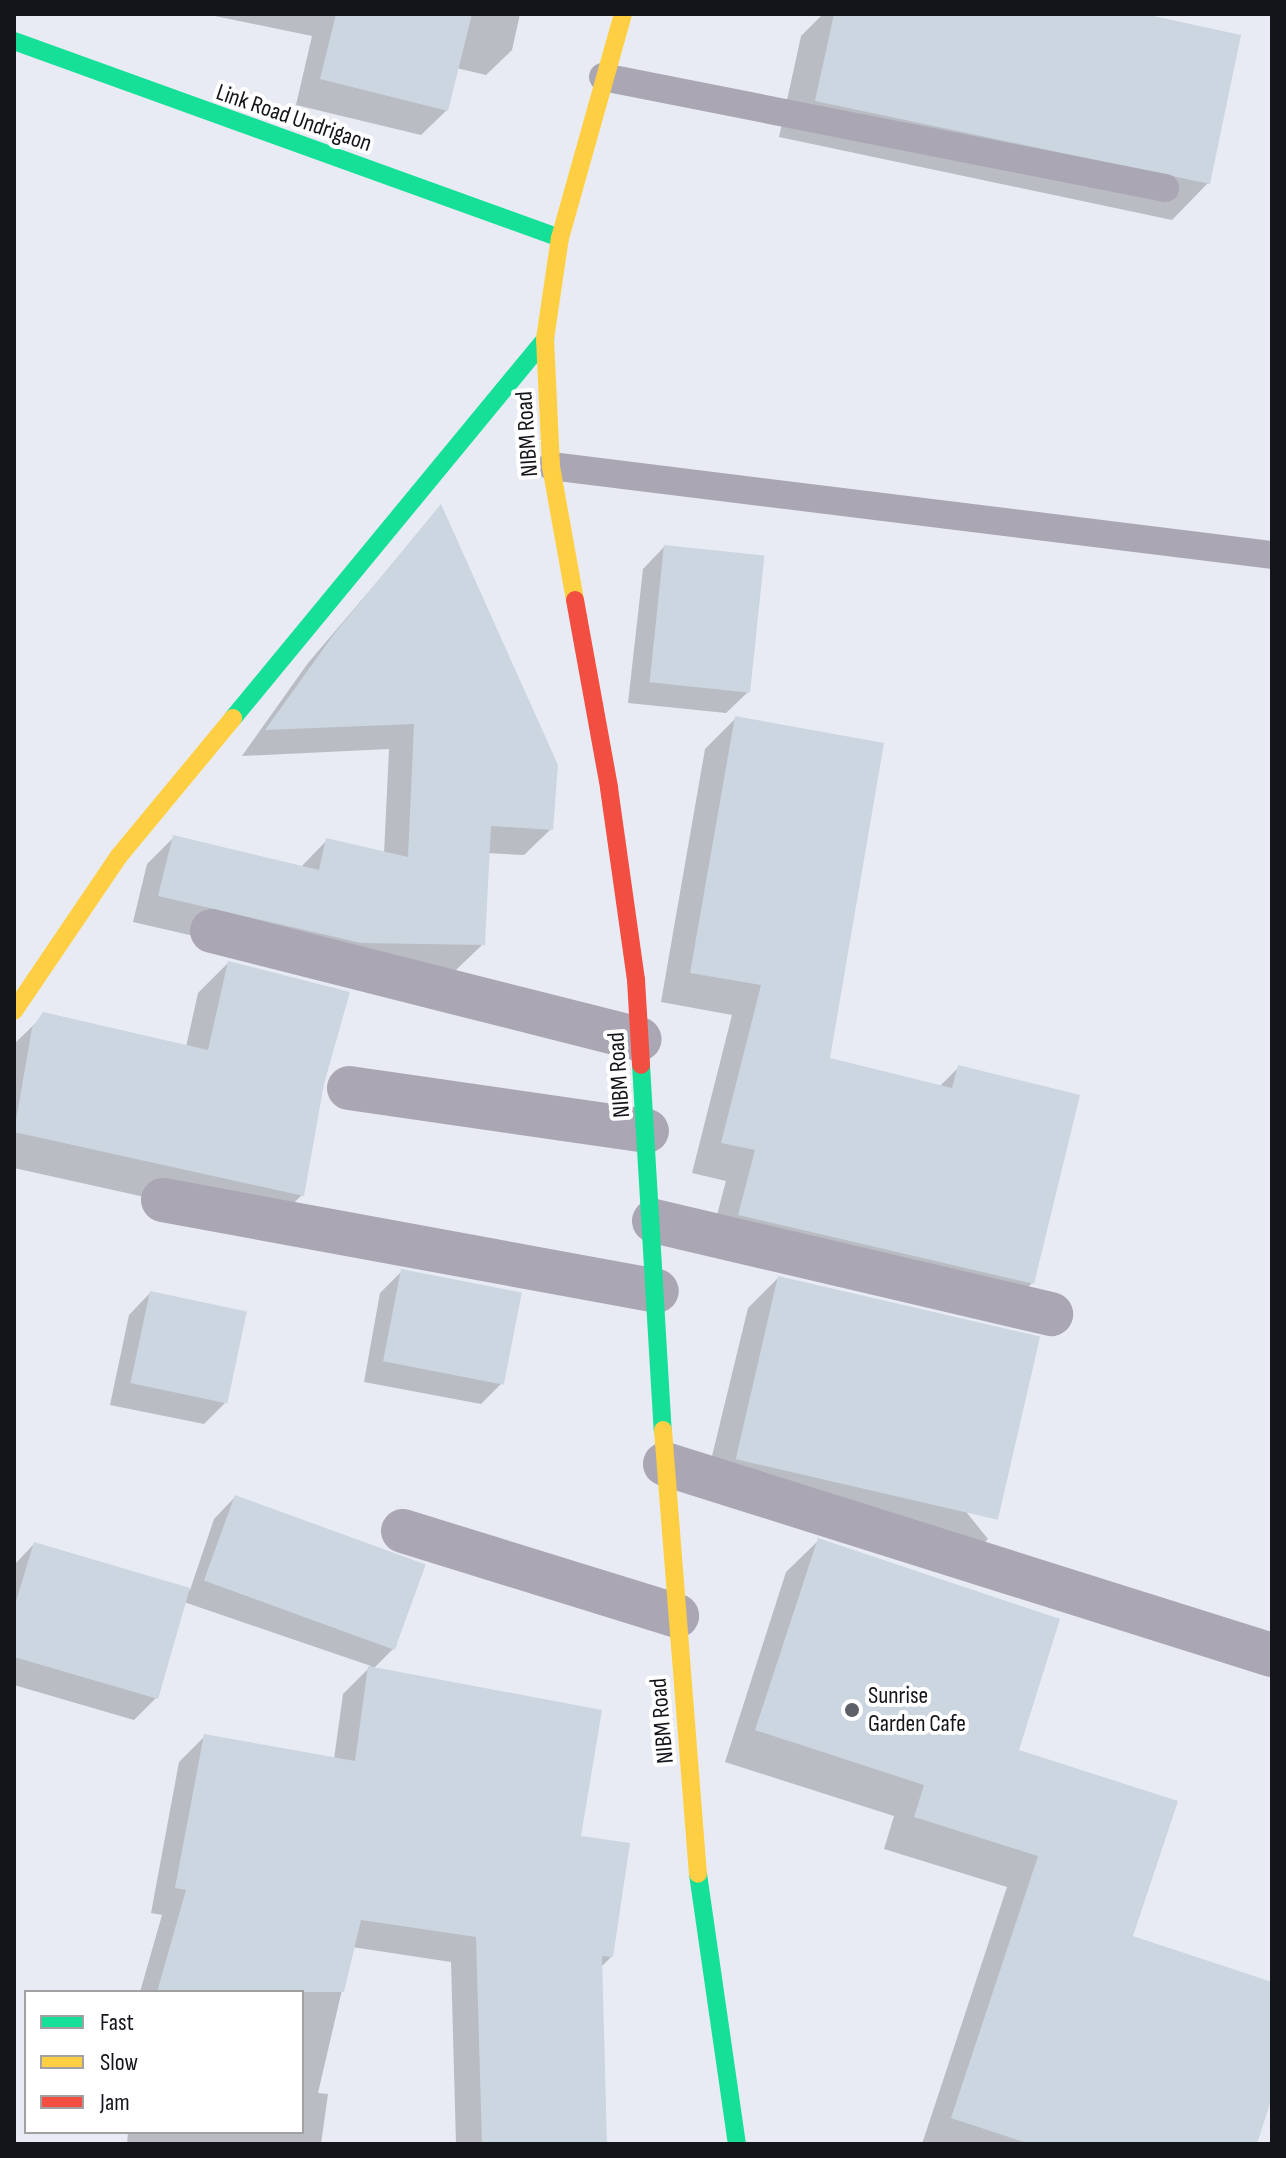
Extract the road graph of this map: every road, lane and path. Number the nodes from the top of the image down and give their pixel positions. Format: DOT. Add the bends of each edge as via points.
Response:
graph roads {
  1 [pos="623,14"];
  2 [pos="14,41"];
  3 [pos="603,77"];
  4 [pos="1165,188"];
  5 [pos="560,238"];
  6 [pos="545,339"];
  7 [pos="551,466"];
  8 [pos="1272,555"];
  9 [pos="212,931"];
  10 [pos="14,1011"];
  11 [pos="640,1039"];
  12 [pos="349,1088"];
  13 [pos="647,1131"];
  14 [pos="163,1200"];
  15 [pos="654,1221"];
  16 [pos="657,1291"];
  17 [pos="1051,1314"];
  18 [pos="665,1464"];
  19 [pos="403,1531"];
  20 [pos="677,1616"];
  21 [pos="1272,1655"];
  22 [pos="737,2144"];
  1 -- 3 [label="main road, NIBM Road"];
  2 -- 5 [label="main road, Link Road Undrigaon"];
  3 -- 4 [label="lane"];
  3 -- 5 [label="main road, NIBM Road"];
  5 -- 6 [label="main road, NIBM Road"];
  6 -- 7 [label="main road, NIBM Road"];
  6 -- 10 [label="main road" via="119,856"];
  7 -- 8 [label="lane"];
  7 -- 11 [label="main road, NIBM Road" via="609,788"];
  9 -- 11 [label="street"];
  11 -- 13 [label="main road, NIBM Road"];
  12 -- 13 [label="street"];
  13 -- 15 [label="main road, NIBM Road"];
  14 -- 16 [label="street"];
  15 -- 16 [label="main road, NIBM Road"];
  15 -- 17 [label="street"];
  16 -- 18 [label="main road, NIBM Road"];
  18 -- 20 [label="main road, NIBM Road"];
  18 -- 21 [label="street"];
  19 -- 20 [label="street"];
  20 -- 22 [label="main road, NIBM Road" via="699,1888"];
}
